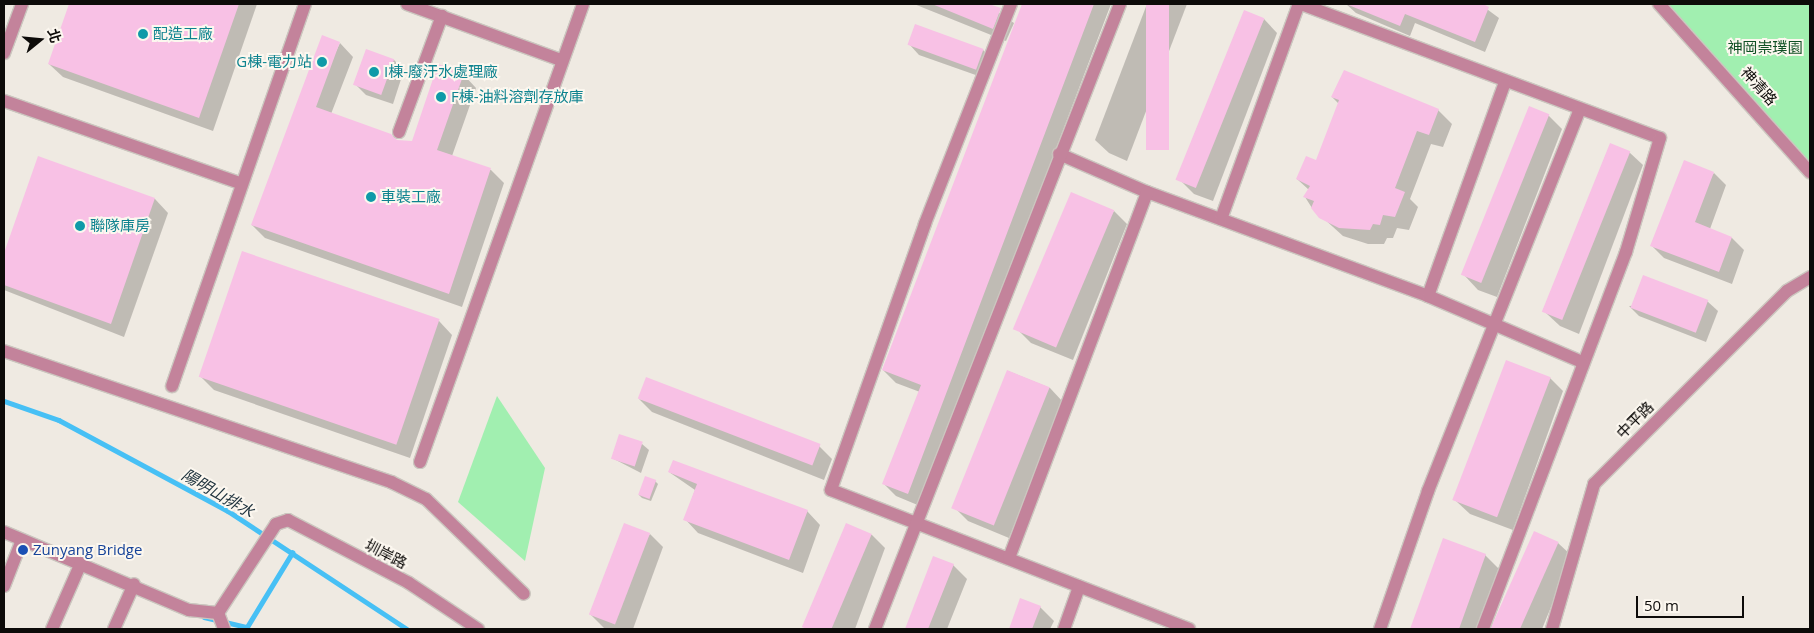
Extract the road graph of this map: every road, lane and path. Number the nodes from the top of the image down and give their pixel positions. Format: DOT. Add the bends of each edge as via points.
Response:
graph roads {
  1 [pos="22,4"];
  2 [pos="305,4"];
  3 [pos="407,4"];
  4 [pos="583,4"];
  5 [pos="1011,4"];
  6 [pos="1120,4"];
  7 [pos="1300,4"];
  8 [pos="1659,4"];
  9 [pos="442,16"];
  10 [pos="4,53"];
  11 [pos="561,60"];
  12 [pos="1505,82"];
  13 [pos="4,101"];
  14 [pos="1580,109"];
  15 [pos="399,132"];
  16 [pos="1059,154"];
  17 [pos="1810,172"];
  18 [pos="240,183"];
  19 [pos="1147,192"];
  20 [pos="1221,219"];
  21 [pos="1810,277"];
  22 [pos="1428,296"];
  23 [pos="1496,325"];
  24 [pos="4,351"];
  25 [pos="1582,362"];
  26 [pos="172,386"];
  27 [pos="420,462"];
  28 [pos="916,523"];
  29 [pos="4,532"];
  30 [pos="22,540"];
  31 [pos="1009,558"];
  32 [pos="80,563"];
  33 [pos="134,584"];
  34 [pos="4,586"];
  35 [pos="1079,587"];
  36 [pos="524,594"];
  37 [pos="218,613"];
  38 [pos="52,629"];
  39 [pos="114,629"];
  40 [pos="224,629"];
  41 [pos="478,629"];
  42 [pos="875,629"];
  43 [pos="1064,629"];
  44 [pos="1189,629"];
  45 [pos="1380,629"];
  46 [pos="1483,629"];
  47 [pos="1552,629"];
  1 -- 10 [label="street"];
  2 -- 18 [label="street"];
  3 -- 9 [label="street"];
  4 -- 11 [label="street"];
  5 -- 28 [label="street" via="925,224 831,490"];
  6 -- 16 [label="street"];
  7 -- 12 [label="street"];
  7 -- 20 [label="street"];
  8 -- 17 [label="street, 神清路"];
  9 -- 11 [label="street"];
  9 -- 15 [label="street"];
  11 -- 27 [label="street"];
  12 -- 14 [label="street"];
  12 -- 22 [label="street"];
  13 -- 18 [label="street"];
  14 -- 23 [label="street"];
  14 -- 25 [label="street" via="1660,138 1626,252"];
  16 -- 19 [label="street"];
  16 -- 28 [label="street"];
  18 -- 26 [label="street"];
  19 -- 20 [label="street"];
  19 -- 31 [label="street"];
  20 -- 22 [label="street"];
  21 -- 47 [label="street, 中平路" via="1787,291 1594,484"];
  22 -- 23 [label="street"];
  23 -- 25 [label="street"];
  23 -- 45 [label="street" via="1428,491"];
  24 -- 36 [label="street" via="391,482 426,499"];
  25 -- 46 [label="street"];
  28 -- 31 [label="street"];
  28 -- 42 [label="street"];
  29 -- 30 [label="street"];
  30 -- 32 [label="street"];
  30 -- 34 [label="street"];
  31 -- 35 [label="street"];
  32 -- 33 [label="street"];
  32 -- 38 [label="street"];
  33 -- 37 [label="street" via="189,610"];
  33 -- 39 [label="street"];
  35 -- 43 [label="street"];
  35 -- 44 [label="street"];
  37 -- 40 [label="street"];
  37 -- 41 [label="street, 圳岸路" via="251,567 276,524 298,522 409,583"];
}
